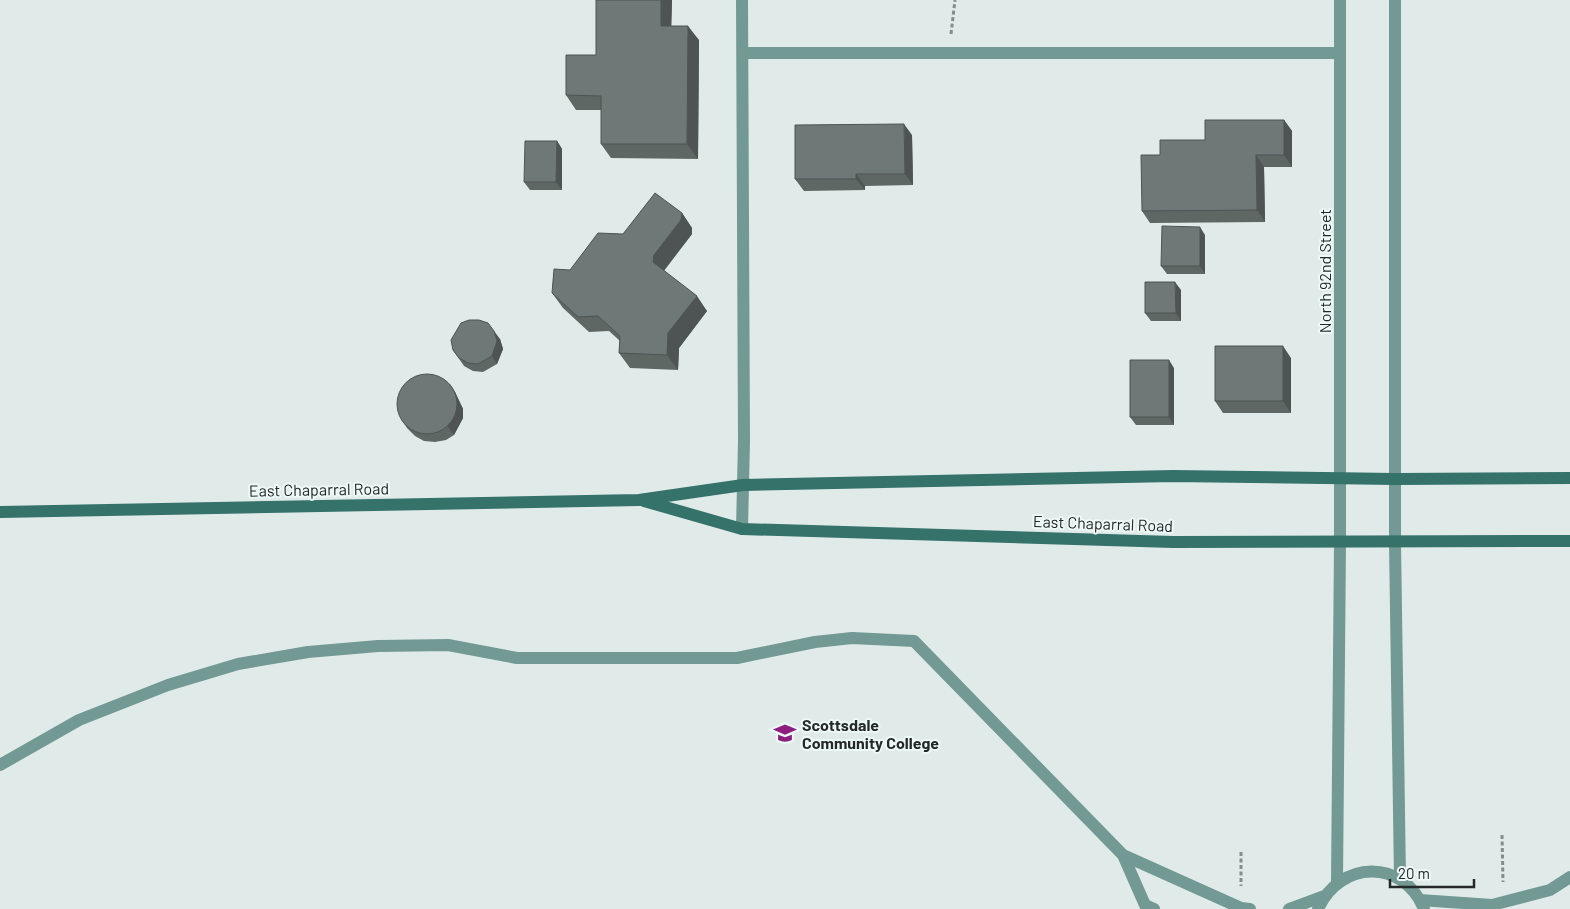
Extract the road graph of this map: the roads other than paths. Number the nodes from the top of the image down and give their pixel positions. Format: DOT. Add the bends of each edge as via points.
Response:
graph roads {
  1 [pos="742,0"];
  2 [pos="1340,0"];
  3 [pos="1395,0"];
  4 [pos="743,53"];
  5 [pos="1340,53"];
  6 [pos="1570,478"];
  7 [pos="1339,479"];
  8 [pos="1396,479"];
  9 [pos="743,485"];
  10 [pos="639,500"];
  11 [pos="0,512"];
  12 [pos="742,529"];
  13 [pos="1570,541"];
  14 [pos="1340,543"];
  15 [pos="1395,543"];
  16 [pos="0,765"];
  17 [pos="1123,855"];
  18 [pos="1570,878"];
  19 [pos="1400,879"];
  20 [pos="1337,882"];
  21 [pos="1324,896"];
  22 [pos="1422,904"];
  23 [pos="1154,909"];
  24 [pos="1246,909"];
  25 [pos="1289,909"];
  26 [pos="1318,909"];
  1 -- 4 [label="street"];
  2 -- 5 [label="street, North 92nd Street"];
  3 -- 8 [label="street"];
  4 -- 5 [label="street"];
  4 -- 9 [label="street"];
  5 -- 7 [label="street, North 92nd Street"];
  6 -- 8 [label="street, East Chaparral Road"];
  7 -- 8 [label="street, East Chaparral Road"];
  7 -- 9 [label="street, East Chaparral Road" via="1173,476"];
  7 -- 14 [label="street, North 92nd Street"];
  8 -- 15 [label="street"];
  9 -- 10 [label="street, East Chaparral Road"];
  9 -- 12 [label="street"];
  10 -- 11 [label="street, East Chaparral Road"];
  10 -- 12 [label="street, East Chaparral Road"];
  12 -- 14 [label="street, East Chaparral Road" via="1173,542"];
  13 -- 15 [label="street, East Chaparral Road"];
  14 -- 15 [label="street, East Chaparral Road"];
  14 -- 20 [label="street, North 92nd Street"];
  15 -- 19 [label="street"];
  16 -- 17 [label="street" via="79,720 168,685 238,664 308,652 448,645 517,658 737,658 852,638 914,641"];
  17 -- 23 [label="street" via="1145,905"];
  17 -- 24 [label="street"];
  18 -- 22 [label="street" via="1550,890 1492,905"];
  19 -- 20 [label="street" via="1368,871"];
  19 -- 22 [label="street"];
  20 -- 21 [label="street"];
  21 -- 25 [label="street"];
  21 -- 26 [label="street"];
}
